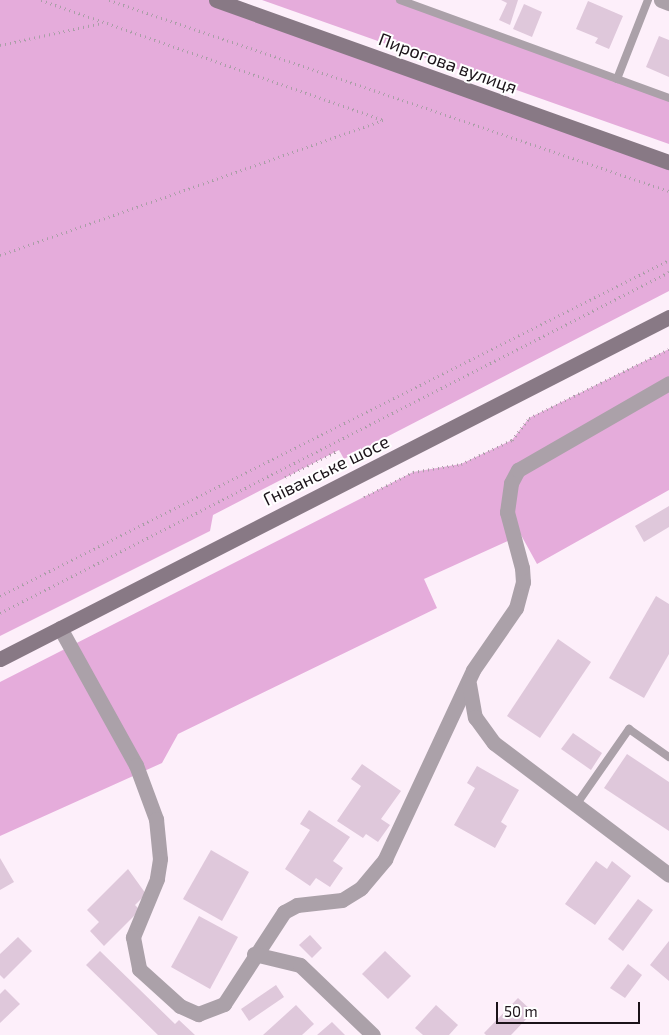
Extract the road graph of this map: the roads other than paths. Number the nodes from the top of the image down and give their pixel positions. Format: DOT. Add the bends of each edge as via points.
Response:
graph roads {
  1 [pos="216,0"];
  2 [pos="400,0"];
  3 [pos="648,0"];
  4 [pos="661,0"];
  5 [pos="669,3"];
  6 [pos="617,79"];
  7 [pos="669,98"];
  8 [pos="644,153"];
  9 [pos="669,162"];
  10 [pos="669,169"];
  11 [pos="669,317"];
  12 [pos="669,383"];
  13 [pos="60,628"];
  14 [pos="0,659"];
  15 [pos="469,682"];
  16 [pos="669,757"];
  17 [pos="576,805"];
  18 [pos="669,875"];
  19 [pos="254,954"];
  20 [pos="373,1035"];
  1 -- 8 [label="main road, Пирогова вулиця"];
  2 -- 6 [label="lane"];
  3 -- 6 [label="lane"];
  4 -- 5 [label="street"];
  6 -- 7 [label="lane"];
  8 -- 9 [label="main road, Пирогова вулиця"];
  8 -- 10 [label="main road"];
  11 -- 13 [label="main road, Гніванське шосе"];
  12 -- 15 [label="street" via="518,470 511,483 507,512 522,568 521,595 508,622 472,670"];
  13 -- 14 [label="main road, Гніванське шосе"];
  13 -- 19 [label="street" via="136,765 156,818 160,859 157,879 133,936 139,969 180,1006 198,1014 224,1004"];
  15 -- 17 [label="street" via="470,702 483,732"];
  15 -- 19 [label="street" via="375,874 342,900 298,906 284,912"];
  16 -- 17 [label="lane" via="629,729"];
  17 -- 18 [label="street"];
  19 -- 20 [label="street" via="300,965"];
}
